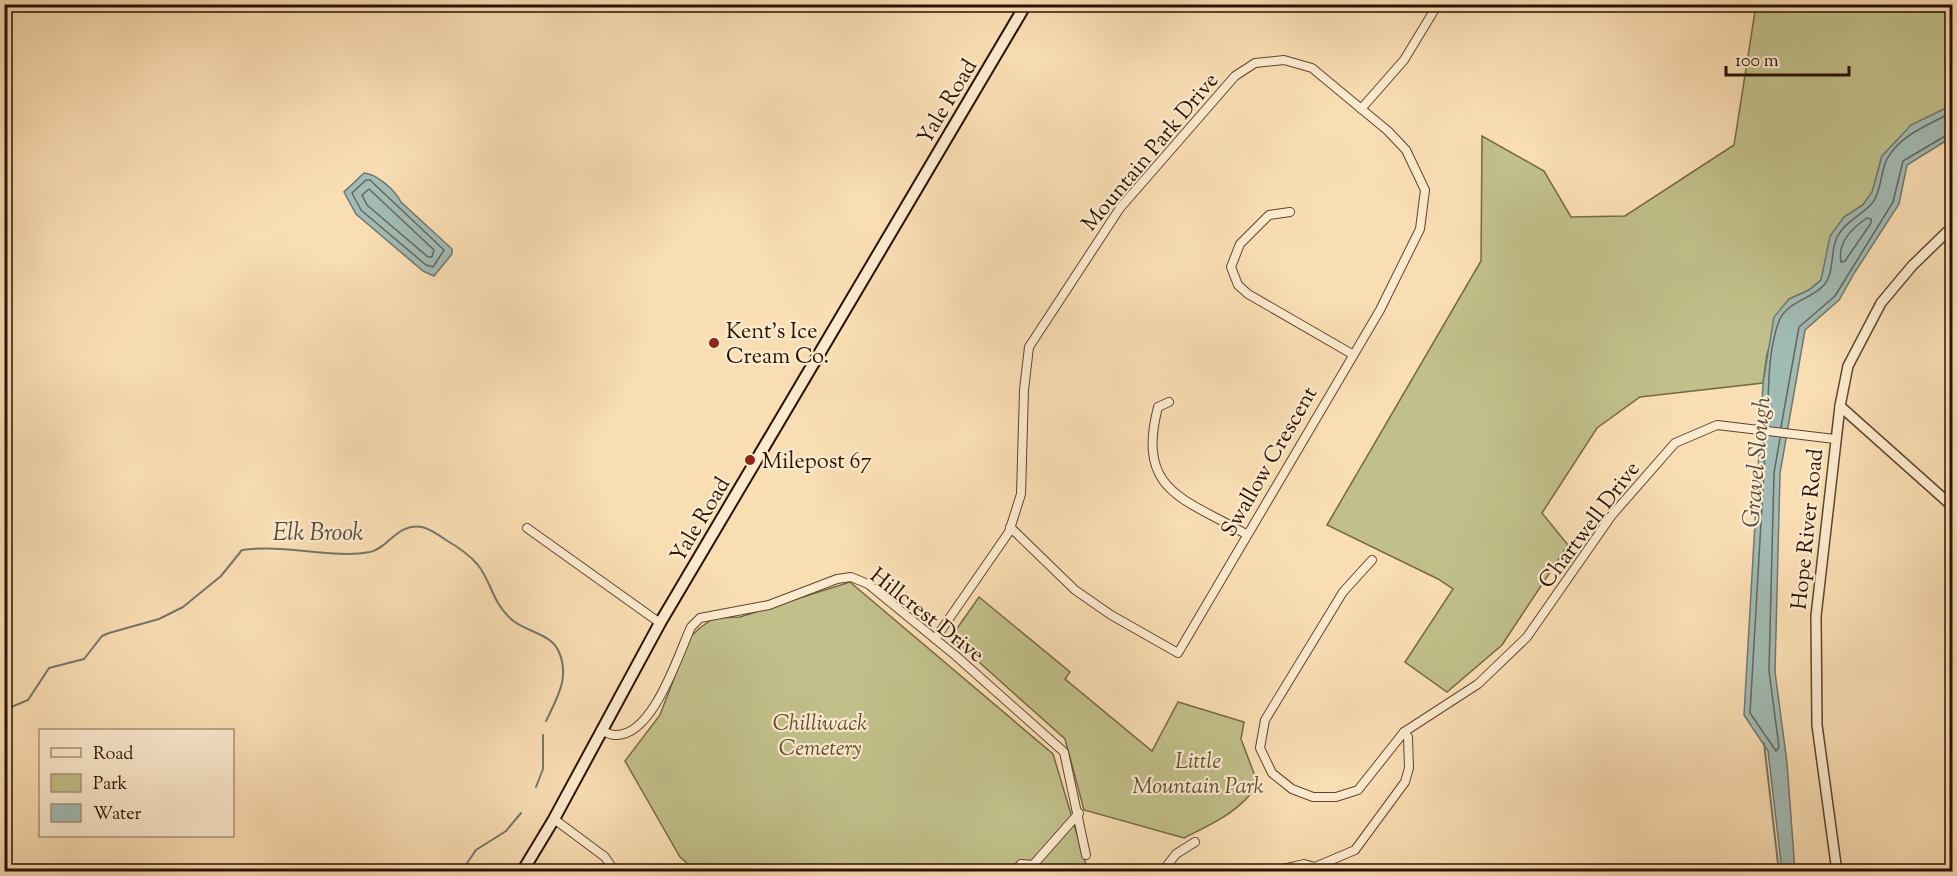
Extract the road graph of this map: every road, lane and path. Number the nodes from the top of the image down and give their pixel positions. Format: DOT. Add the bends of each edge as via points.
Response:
graph roads {
  1 [pos="1026,4"];
  2 [pos="1438,4"];
  3 [pos="1361,109"];
  4 [pos="1290,212"];
  5 [pos="1953,227"];
  6 [pos="1352,354"];
  7 [pos="1169,402"];
  8 [pos="1840,406"];
  9 [pos="1835,439"];
  10 [pos="1953,506"];
  11 [pos="1010,527"];
  12 [pos="527,528"];
  13 [pos="1246,534"];
  14 [pos="1372,560"];
  15 [pos="660,623"];
  16 [pos="935,639"];
  17 [pos="601,730"];
  18 [pos="1404,732"];
  19 [pos="1079,813"];
  20 [pos="554,819"];
  21 [pos="1195,842"];
  22 [pos="1086,855"];
  23 [pos="1033,868"];
  24 [pos="522,872"];
  25 [pos="615,872"];
  26 [pos="1014,872"];
  27 [pos="1162,872"];
  28 [pos="1270,872"];
  29 [pos="1837,872"];
  1 -- 15 [label="main road, Yale Road"];
  2 -- 3 [label="street" via="1404,60"];
  3 -- 6 [label="street, Swallow Crescent" via="1406,150 1425,190 1420,229 1380,310"];
  3 -- 11 [label="street, Mountain Park Drive" via="1312,68 1284,60 1255,63 1235,76 1120,208 1029,347 1021,494"];
  4 -- 6 [label="street" via="1269,215 1240,244 1231,267 1238,285"];
  5 -- 8 [label="street, Hope River Road" via="1881,303 1848,366"];
  6 -- 13 [label="street, Swallow Crescent"];
  7 -- 13 [label="street" via="1158,407 1154,425 1151,453 1158,475 1177,496"];
  8 -- 9 [label="street, Hope River Road"];
  8 -- 10 [label="street"];
  9 -- 18 [label="street, Chartwell Drive" via="1717,425 1675,443 1612,515 1527,637 1478,684"];
  9 -- 29 [label="street, Hope River Road" via="1816,616 1817,725"];
  11 -- 13 [label="street, Swallow Crescent" via="1075,590 1178,652"];
  11 -- 16 [label="street, Mountain Park Drive"];
  12 -- 15 [label="street"];
  14 -- 18 [label="street, Chartwell Drive" via="1343,592 1284,685 1265,720 1260,748 1272,773 1292,789 1313,797 1336,797 1358,790"];
  15 -- 17 [label="main road, Yale Road"];
  16 -- 17 [label="street, Hillcrest Drive" via="868,584 851,577 837,579 769,605 699,618 659,703 628,731 615,735"];
  16 -- 19 [label="street, Hillcrest Drive" via="1064,752"];
  17 -- 20 [label="main road, Yale Road"];
  18 -- 28 [label="street" via="1409,747 1405,782 1355,850 1315,867 1304,864"];
  19 -- 22 [label="street, Hillcrest Drive"];
  19 -- 23 [label="street"];
  20 -- 24 [label="main road, Yale Road"];
  20 -- 25 [label="street" via="604,857"];
  21 -- 27 [label="street" via="1176,854"];
  23 -- 26 [label="street" via="1021,864"];
}
